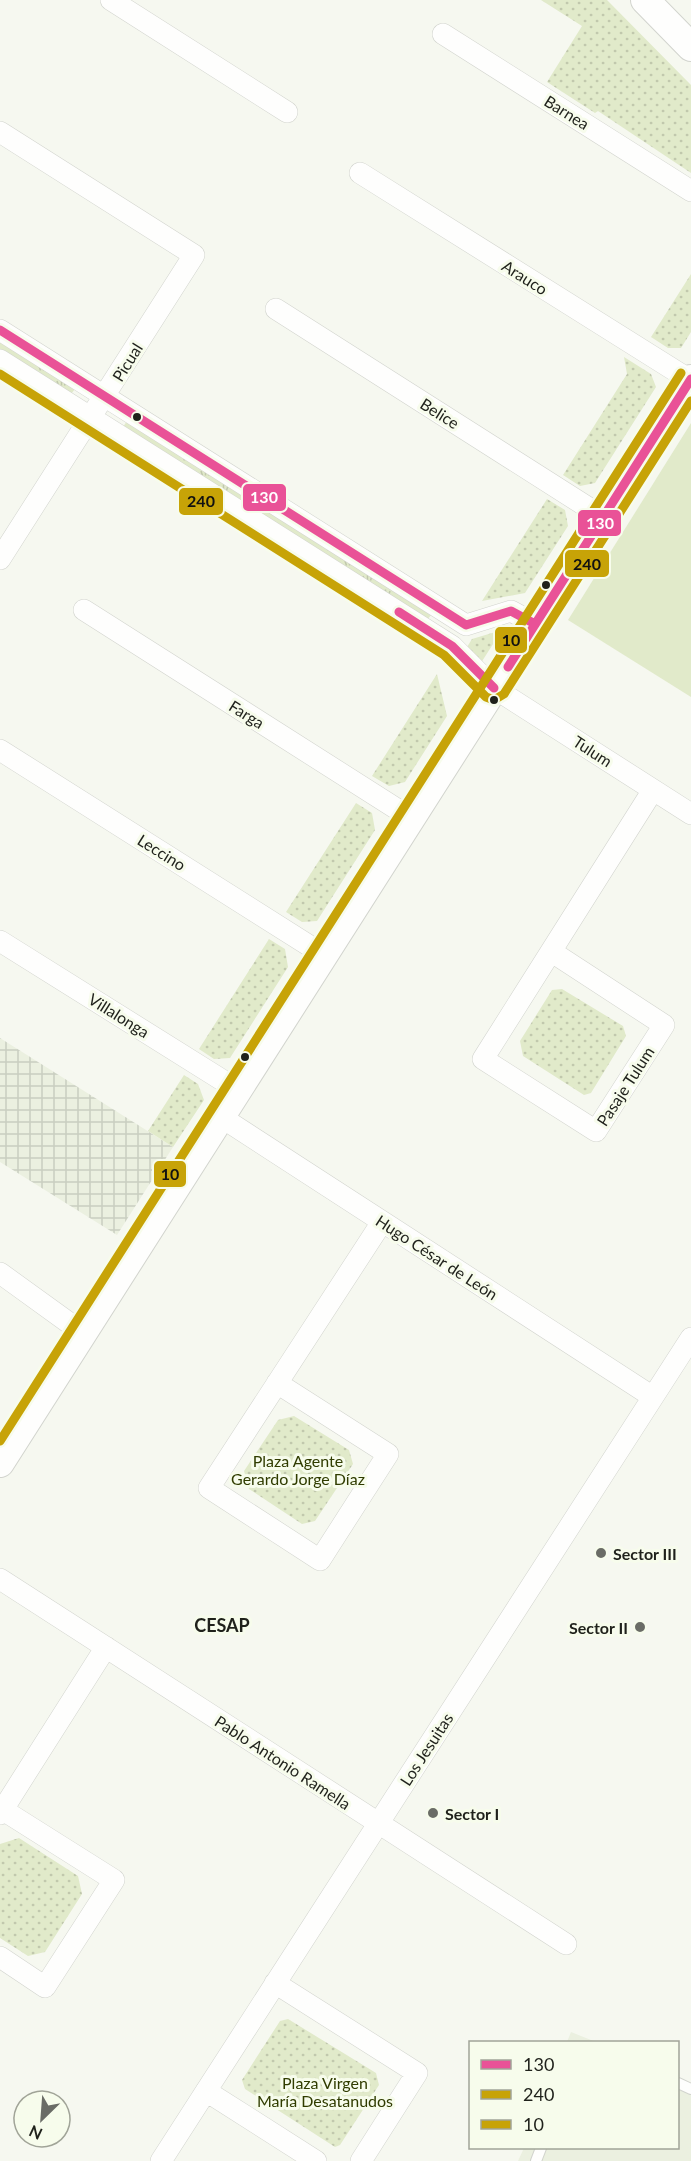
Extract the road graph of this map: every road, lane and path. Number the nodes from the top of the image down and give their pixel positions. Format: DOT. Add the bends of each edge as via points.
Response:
graph roads {
  1 [pos="111,0"];
  2 [pos="645,0"];
  3 [pos="443,34"];
  4 [pos="691,47"];
  5 [pos="287,112"];
  6 [pos="0,132"];
  7 [pos="360,173"];
  8 [pos="691,191"];
  9 [pos="276,309"];
  10 [pos="0,330"];
  11 [pos="0,360"];
  12 [pos="691,380"];
  13 [pos="105,397"];
  14 [pos="92,418"];
  15 [pos="603,517"];
  16 [pos="0,559"];
  17 [pos="84,610"];
  18 [pos="535,624"];
  19 [pos="466,625"];
  20 [pos="452,646"];
  21 [pos="494,688"];
  22 [pos="0,750"];
  23 [pos="653,790"];
  24 [pos="691,814"];
  25 [pos="411,818"];
  26 [pos="0,941"];
  27 [pos="552,952"];
  28 [pos="324,955"];
  29 [pos="238,1090"];
  30 [pos="220,1117"];
  31 [pos="382,1222"];
  32 [pos="0,1273"];
  33 [pos="83,1333"];
  34 [pos="691,1338"];
  35 [pos="277,1383"];
  36 [pos="652,1397"];
  37 [pos="0,1463"];
  38 [pos="0,1579"];
  39 [pos="106,1647"];
  40 [pos="1,1812"];
  41 [pos="378,1823"];
  42 [pos="566,1944"];
  43 [pos="0,1957"];
  44 [pos="275,1983"];
  45 [pos="206,2091"];
  46 [pos="161,2161"];
  47 [pos="316,2161"];
  48 [pos="361,2161"];
  1 -- 5 [label="street"];
  2 -- 4 [label="main road"];
  3 -- 8 [label="street, Barnea"];
  6 -- 13 [label="street, Picual" via="194,255"];
  7 -- 12 [label="street, Arauco"];
  9 -- 15 [label="street, Belice"];
  10 -- 13 [label="street"];
  11 -- 14 [label="street, Tulum"];
  12 -- 15 [label="main road"];
  13 -- 14 [label="street, Picual"];
  13 -- 19 [label="street"];
  14 -- 16 [label="street, Picual"];
  14 -- 20 [label="street, Tulum"];
  15 -- 18 [label="main road"];
  17 -- 25 [label="street, Farga"];
  18 -- 19 [label="street" via="511,611"];
  18 -- 21 [label="main road"];
  19 -- 20 [label="street"];
  20 -- 21 [label="street, Tulum"];
  21 -- 23 [label="street, Tulum"];
  21 -- 25 [label="main road"];
  22 -- 28 [label="street, Leccino"];
  23 -- 24 [label="street, Tulum"];
  23 -- 27 [label="street, Pasaje Tulum"];
  25 -- 28 [label="main road"];
  26 -- 29 [label="street, Villalonga"];
  27 -- 27 [label="street, Pasaje Tulum" via="483,1059 596,1131 664,1025"];
  28 -- 29 [label="main road"];
  29 -- 30 [label="main road"];
  30 -- 31 [label="street, Hugo César de León"];
  30 -- 33 [label="main road"];
  31 -- 35 [label="street"];
  31 -- 36 [label="street, Hugo César de León"];
  32 -- 33 [label="street"];
  33 -- 37 [label="main road"];
  34 -- 36 [label="street, Los Jesuitas"];
  35 -- 35 [label="street" via="209,1488 320,1560 388,1454"];
  36 -- 41 [label="street, Los Jesuitas"];
  38 -- 39 [label="street, Pablo Antonio Ramella"];
  39 -- 40 [label="street"];
  39 -- 41 [label="street, Pablo Antonio Ramella"];
  40 -- 43 [label="street" via="114,1880 45,1987"];
  41 -- 42 [label="street, Pablo Antonio Ramella"];
  41 -- 44 [label="street, Los Jesuitas"];
  44 -- 45 [label="street, Los Jesuitas"];
  44 -- 48 [label="street" via="417,2073"];
  45 -- 46 [label="street, Los Jesuitas"];
  45 -- 47 [label="street"];
}
